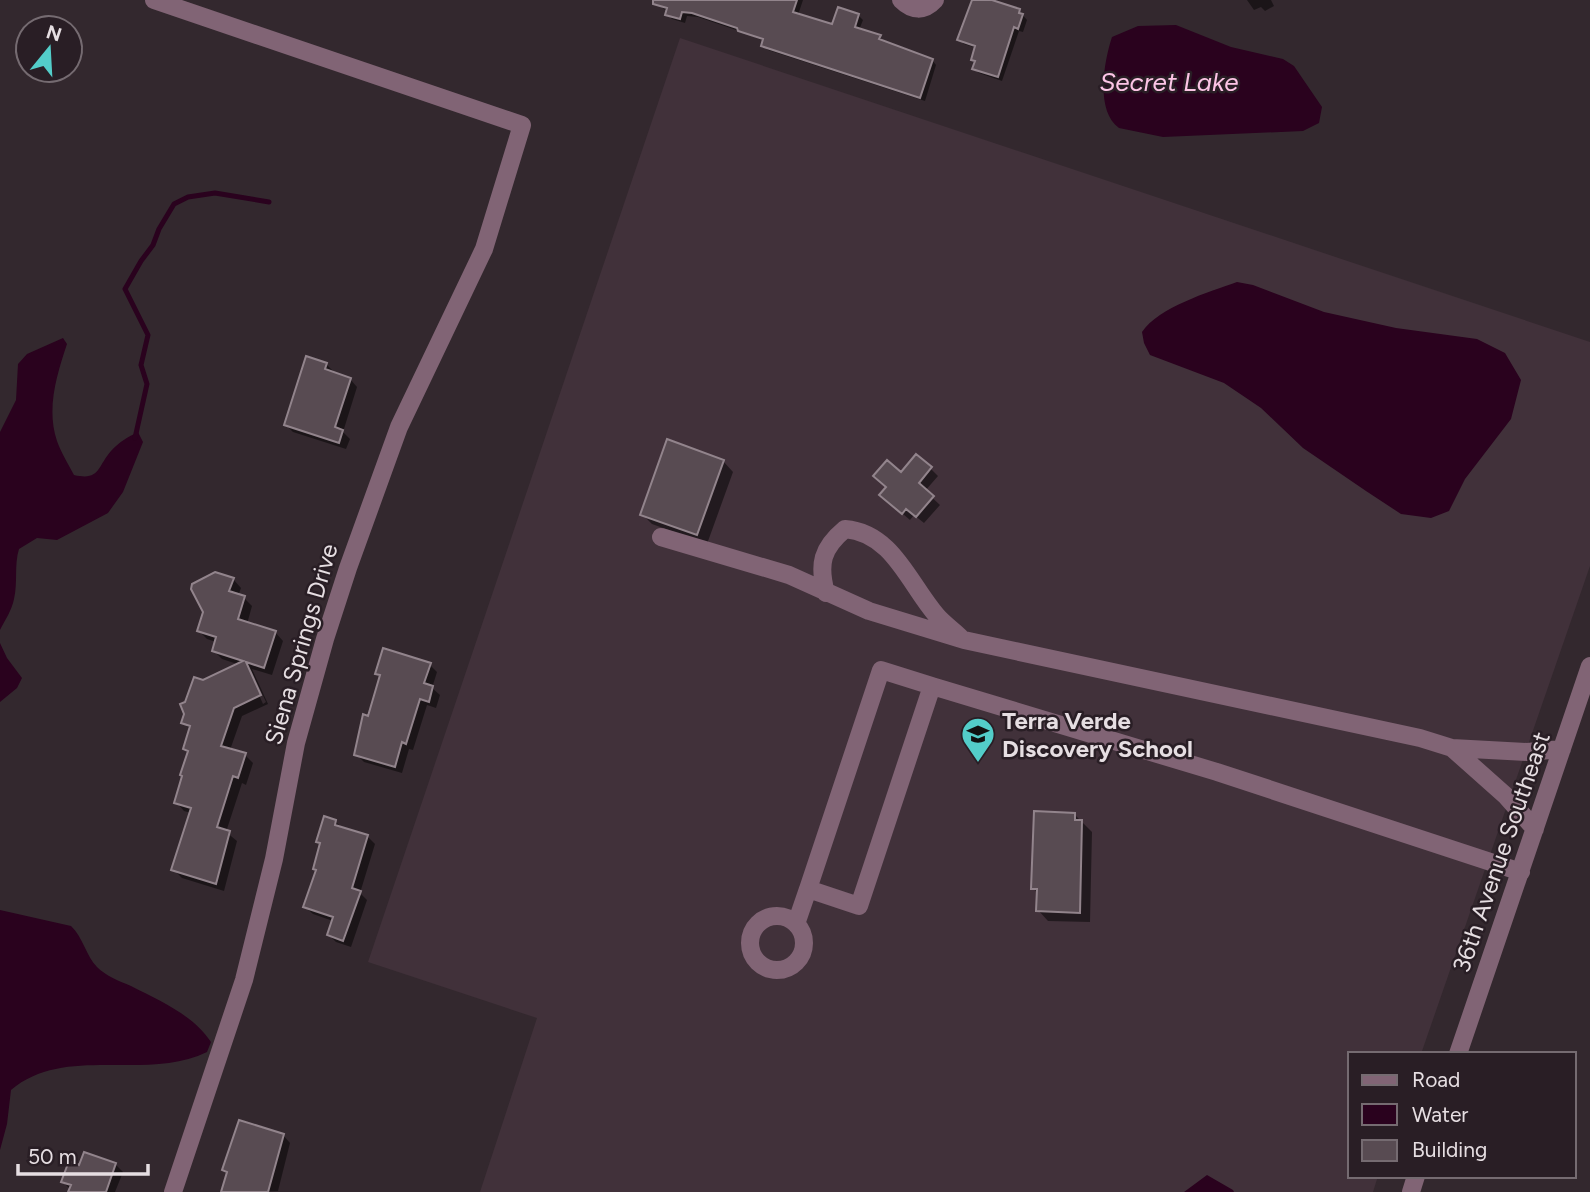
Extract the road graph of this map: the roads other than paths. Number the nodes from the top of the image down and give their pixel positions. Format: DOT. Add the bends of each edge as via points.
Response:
graph roads {
  1 [pos="154,0"];
  2 [pos="901,0"];
  3 [pos="935,0"];
  4 [pos="662,537"];
  5 [pos="826,593"];
  6 [pos="964,640"];
  7 [pos="1590,666"];
  8 [pos="932,686"];
  9 [pos="1452,748"];
  10 [pos="1562,748"];
  11 [pos="1535,829"];
  12 [pos="1521,872"];
  13 [pos="808,889"];
  14 [pos="796,924"];
  15 [pos="1459,1052"];
  16 [pos="173,1192"];
  1 -- 16 [label="street, Siena Springs Drive" via="522,125 484,249 399,427 324,639 296,743 244,980"];
  2 -- 3 [label="street" via="918,9"];
  4 -- 5 [label="street" via="789,575"];
  5 -- 6 [label="street"];
  5 -- 6 [label="street" via="821,576 826,550 845,529 859,530 898,560 937,616"];
  6 -- 9 [label="street"];
  7 -- 10 [label="street, 36th Avenue Southeast"];
  8 -- 12 [label="street" via="1217,772"];
  8 -- 13 [label="street" via="881,670"];
  8 -- 13 [label="street" via="859,906"];
  9 -- 10 [label="street" via="1527,752"];
  9 -- 11 [label="street"];
  10 -- 11 [label="street, 36th Avenue Southeast"];
  11 -- 12 [label="street, 36th Avenue Southeast"];
  12 -- 15 [label="street, 36th Avenue Southeast"];
  13 -- 14 [label="street"];
}
